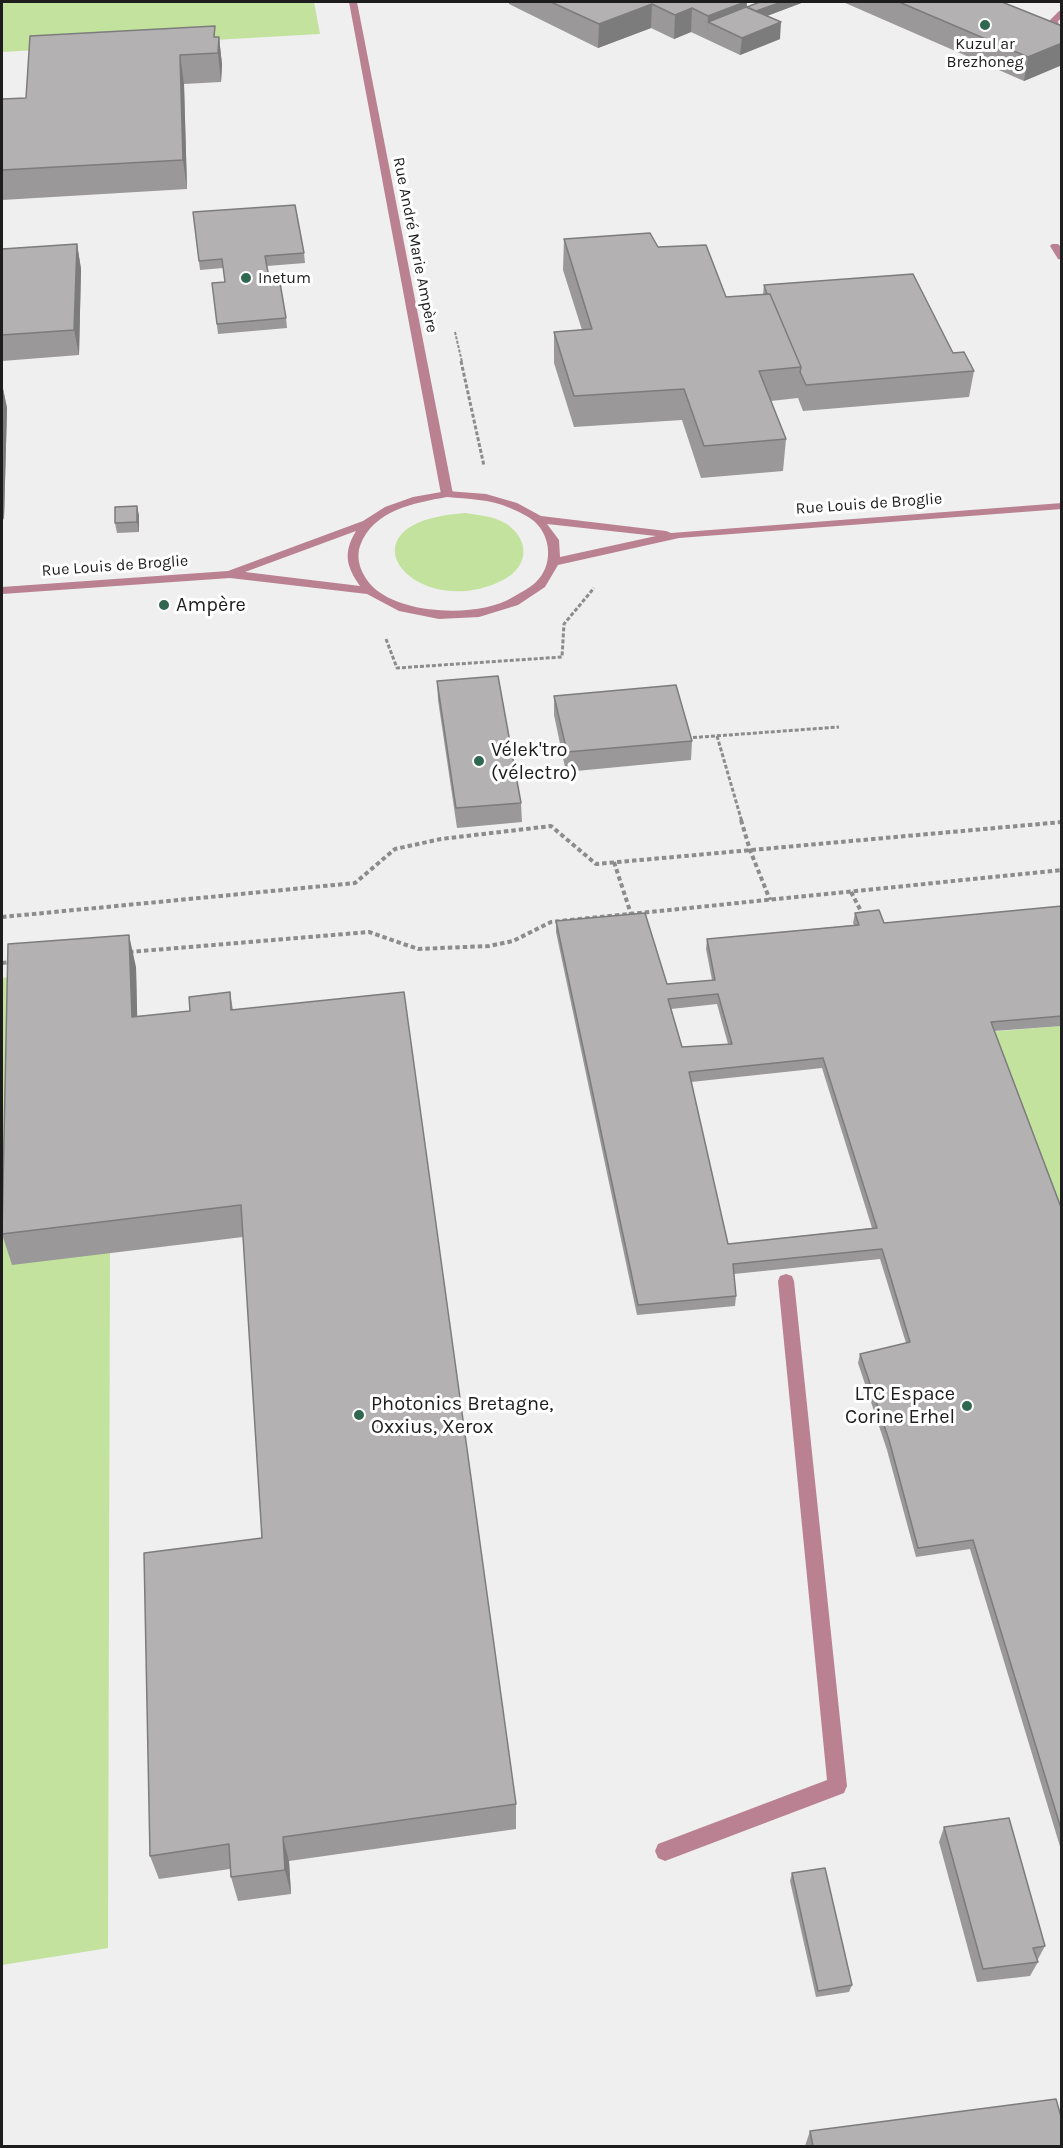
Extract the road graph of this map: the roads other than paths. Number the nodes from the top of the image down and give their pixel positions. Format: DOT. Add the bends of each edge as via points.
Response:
graph roads {
  1 [pos="352,2"];
  2 [pos="1062,13"];
  3 [pos="1062,37"];
  4 [pos="1055,246"];
  5 [pos="1062,256"];
  6 [pos="447,494"];
  7 [pos="1062,506"];
  8 [pos="538,519"];
  9 [pos="367,523"];
  10 [pos="679,535"];
  11 [pos="554,562"];
  12 [pos="230,574"];
  13 [pos="2,591"];
  14 [pos="370,591"];
  15 [pos="786,1281"];
  16 [pos="665,1851"];
  1 -- 6 [label="street, Rue André Marie Ampère"];
  2 -- 3 [label="street" via="1054,20"];
  4 -- 5 [label="street"];
  6 -- 8 [label="street, Rue Louis de Broglie" via="482,496 513,505"];
  6 -- 9 [label="street, Rue Louis de Broglie" via="388,508"];
  7 -- 10 [label="street, Rue Louis de Broglie"];
  8 -- 10 [label="street, Rue Louis de Broglie"];
  8 -- 11 [label="street" via="553,540"];
  9 -- 12 [label="street, Rue Louis de Broglie"];
  9 -- 14 [label="street, Rue Louis de Broglie" via="352,545 353,569"];
  10 -- 11 [label="street, Rue Louis de Broglie"];
  11 -- 14 [label="street, Rue Louis de Broglie" via="541,584 514,602 478,613 440,615 403,608"];
  12 -- 13 [label="street, Rue Louis de Broglie"];
  12 -- 14 [label="street, Rue Louis de Broglie"];
  15 -- 16 [label="street" via="837,1786"];
}
